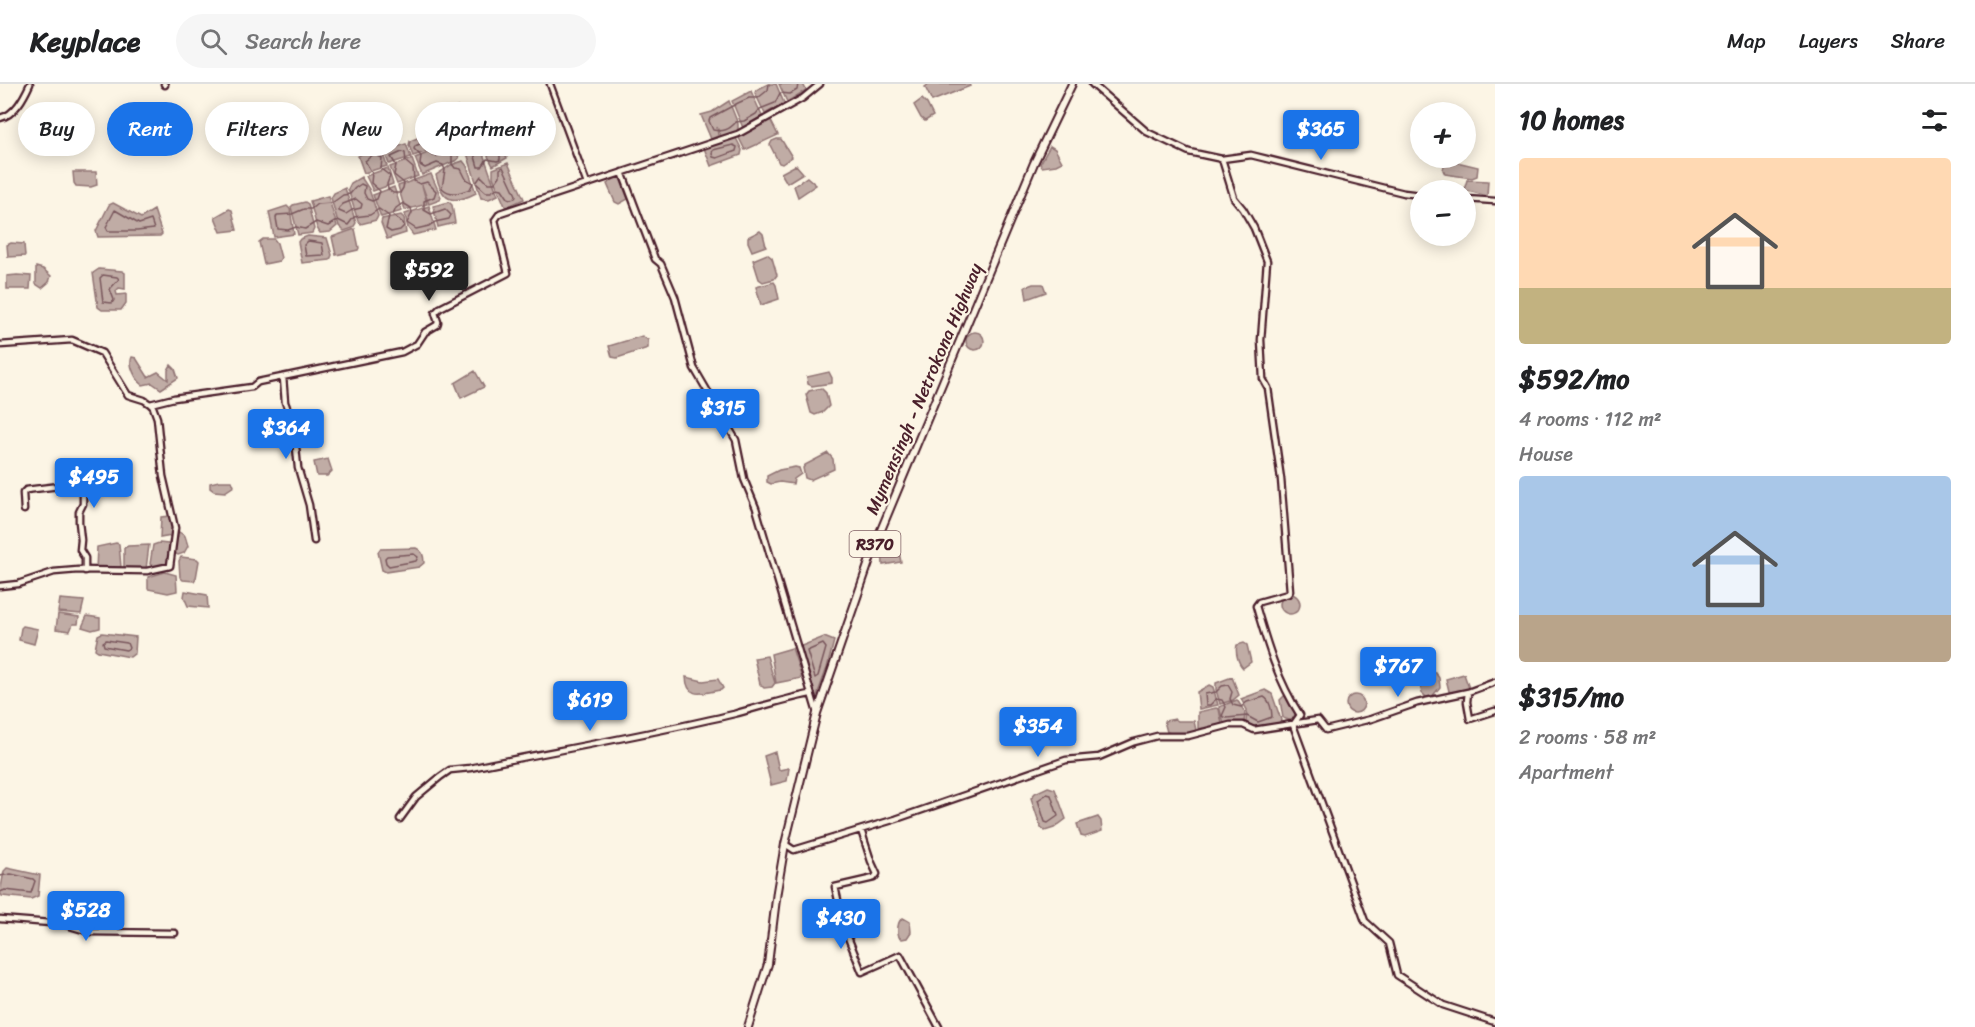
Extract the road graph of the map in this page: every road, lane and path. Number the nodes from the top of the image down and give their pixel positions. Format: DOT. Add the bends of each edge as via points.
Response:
graph roads {
  1 [pos="30,84"];
  2 [pos="550,84"];
  3 [pos="820,84"];
  4 [pos="1072,84"];
  5 [pos="1092,84"];
  6 [pos="0,118"];
  7 [pos="1222,159"];
  8 [pos="622,172"];
  9 [pos="587,184"];
  10 [pos="1410,194"];
  11 [pos="1476,200"];
  12 [pos="1495,201"];
  13 [pos="0,345"];
  14 [pos="283,377"];
  15 [pos="150,404"];
  16 [pos="123,468"];
  17 [pos="88,477"];
  18 [pos="24,510"];
  19 [pos="314,541"];
  20 [pos="85,571"];
  21 [pos="0,585"];
  22 [pos="1495,682"];
  23 [pos="1468,692"];
  24 [pos="810,694"];
  25 [pos="1495,711"];
  26 [pos="817,713"];
  27 [pos="1293,725"];
  28 [pos="400,819"];
  29 [pos="861,830"];
  30 [pos="785,844"];
  31 [pos="0,919"];
  32 [pos="175,933"];
  33 [pos="1495,1022"];
  34 [pos="748,1027"];
  35 [pos="939,1027"];
  1 -- 6 [label="street" via="21,102"];
  2 -- 9 [label="street"];
  3 -- 8 [label="street" via="803,98 738,134"];
  4 -- 26 [label="main road, Mymensingh - Netrokona Highway / R370" via="1034,163 876,542"];
  5 -- 7 [label="street" via="1147,132 1189,152"];
  7 -- 10 [label="street" via="1251,156"];
  7 -- 27 [label="street" via="1234,198 1254,228 1267,261 1261,340 1263,379 1268,388 1281,479 1290,591 1256,606 1279,676 1300,715"];
  8 -- 9 [label="street"];
  8 -- 24 [label="street" via="655,259 675,297 694,368 736,440"];
  9 -- 14 [label="street" via="500,213 495,220 508,273 440,308 435,313 438,324 424,332 417,344 380,358"];
  11 -- 12 [label="street"];
  13 -- 15 [label="street" via="72,340 102,353 128,395"];
  14 -- 15 [label="street" via="252,387"];
  14 -- 19 [label="street"];
  15 -- 20 [label="street" via="157,418 174,521 171,564 147,571"];
  16 -- 17 [label="street" via="116,473"];
  17 -- 18 [label="street" via="62,478 57,487 26,489"];
  17 -- 20 [label="street" via="83,483 79,513"];
  20 -- 21 [label="street" via="54,572 18,584"];
  22 -- 23 [label="street"];
  23 -- 25 [label="street" via="1470,719"];
  23 -- 27 [label="street" via="1326,730 1318,720"];
  24 -- 26 [label="street"];
  24 -- 28 [label="street" via="735,714 450,770 416,797"];
  26 -- 30 [label="main road, Mymensingh - Netrokona Highway / R370"];
  27 -- 29 [label="street" via="1254,730 1230,725 1188,736 1157,736 1099,757 1066,760"];
  27 -- 33 [label="street" via="1365,921 1389,944 1397,975 1443,1005"];
  29 -- 30 [label="street" via="794,850"];
  29 -- 35 [label="street" via="877,874 835,887 845,930 862,972 900,955"];
  30 -- 34 [label="main road, Mymensingh - Netrokona Highway / R370" via="768,964"];
  31 -- 32 [label="street" via="63,924 90,932"];
}
